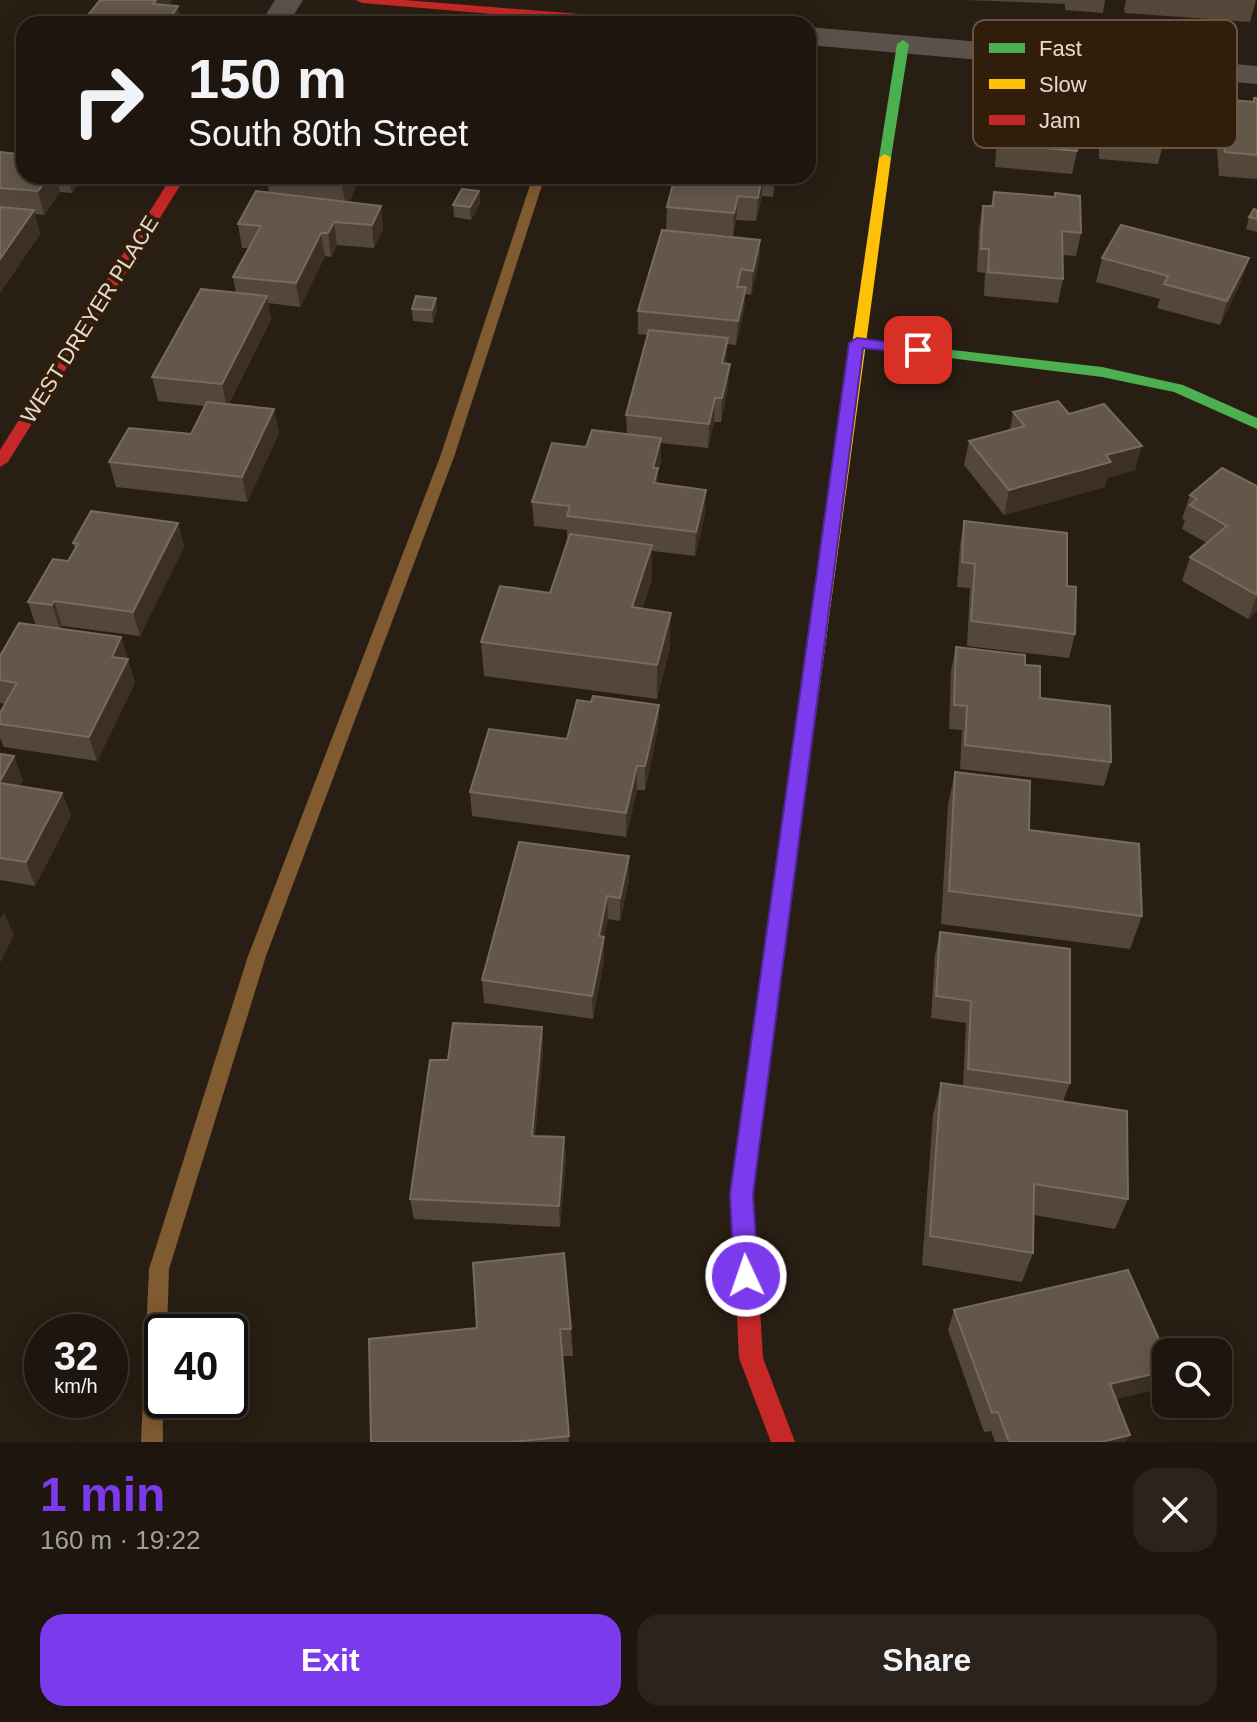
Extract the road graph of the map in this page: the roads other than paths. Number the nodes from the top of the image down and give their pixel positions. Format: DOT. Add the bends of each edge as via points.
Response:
graph roads {
  1 [pos="362,0"];
  2 [pos="558,16"];
  3 [pos="816,37"];
  4 [pos="903,44"];
  5 [pos="973,50"];
  6 [pos="1237,73"];
  7 [pos="1257,75"];
  8 [pos="174,184"];
  9 [pos="857,343"];
  10 [pos="1257,424"];
  11 [pos="0,462"];
  12 [pos="783,1442"];
  1 -- 2 [label="street"];
  3 -- 4 [label="street"];
  4 -- 5 [label="street"];
  4 -- 9 [label="street"];
  6 -- 7 [label="street"];
  8 -- 11 [label="street, WEST DREYER PLACE"];
  9 -- 10 [label="street" via="1102,372 1178,388"];
  9 -- 12 [label="street" via="742,1194 751,1358"];
}
